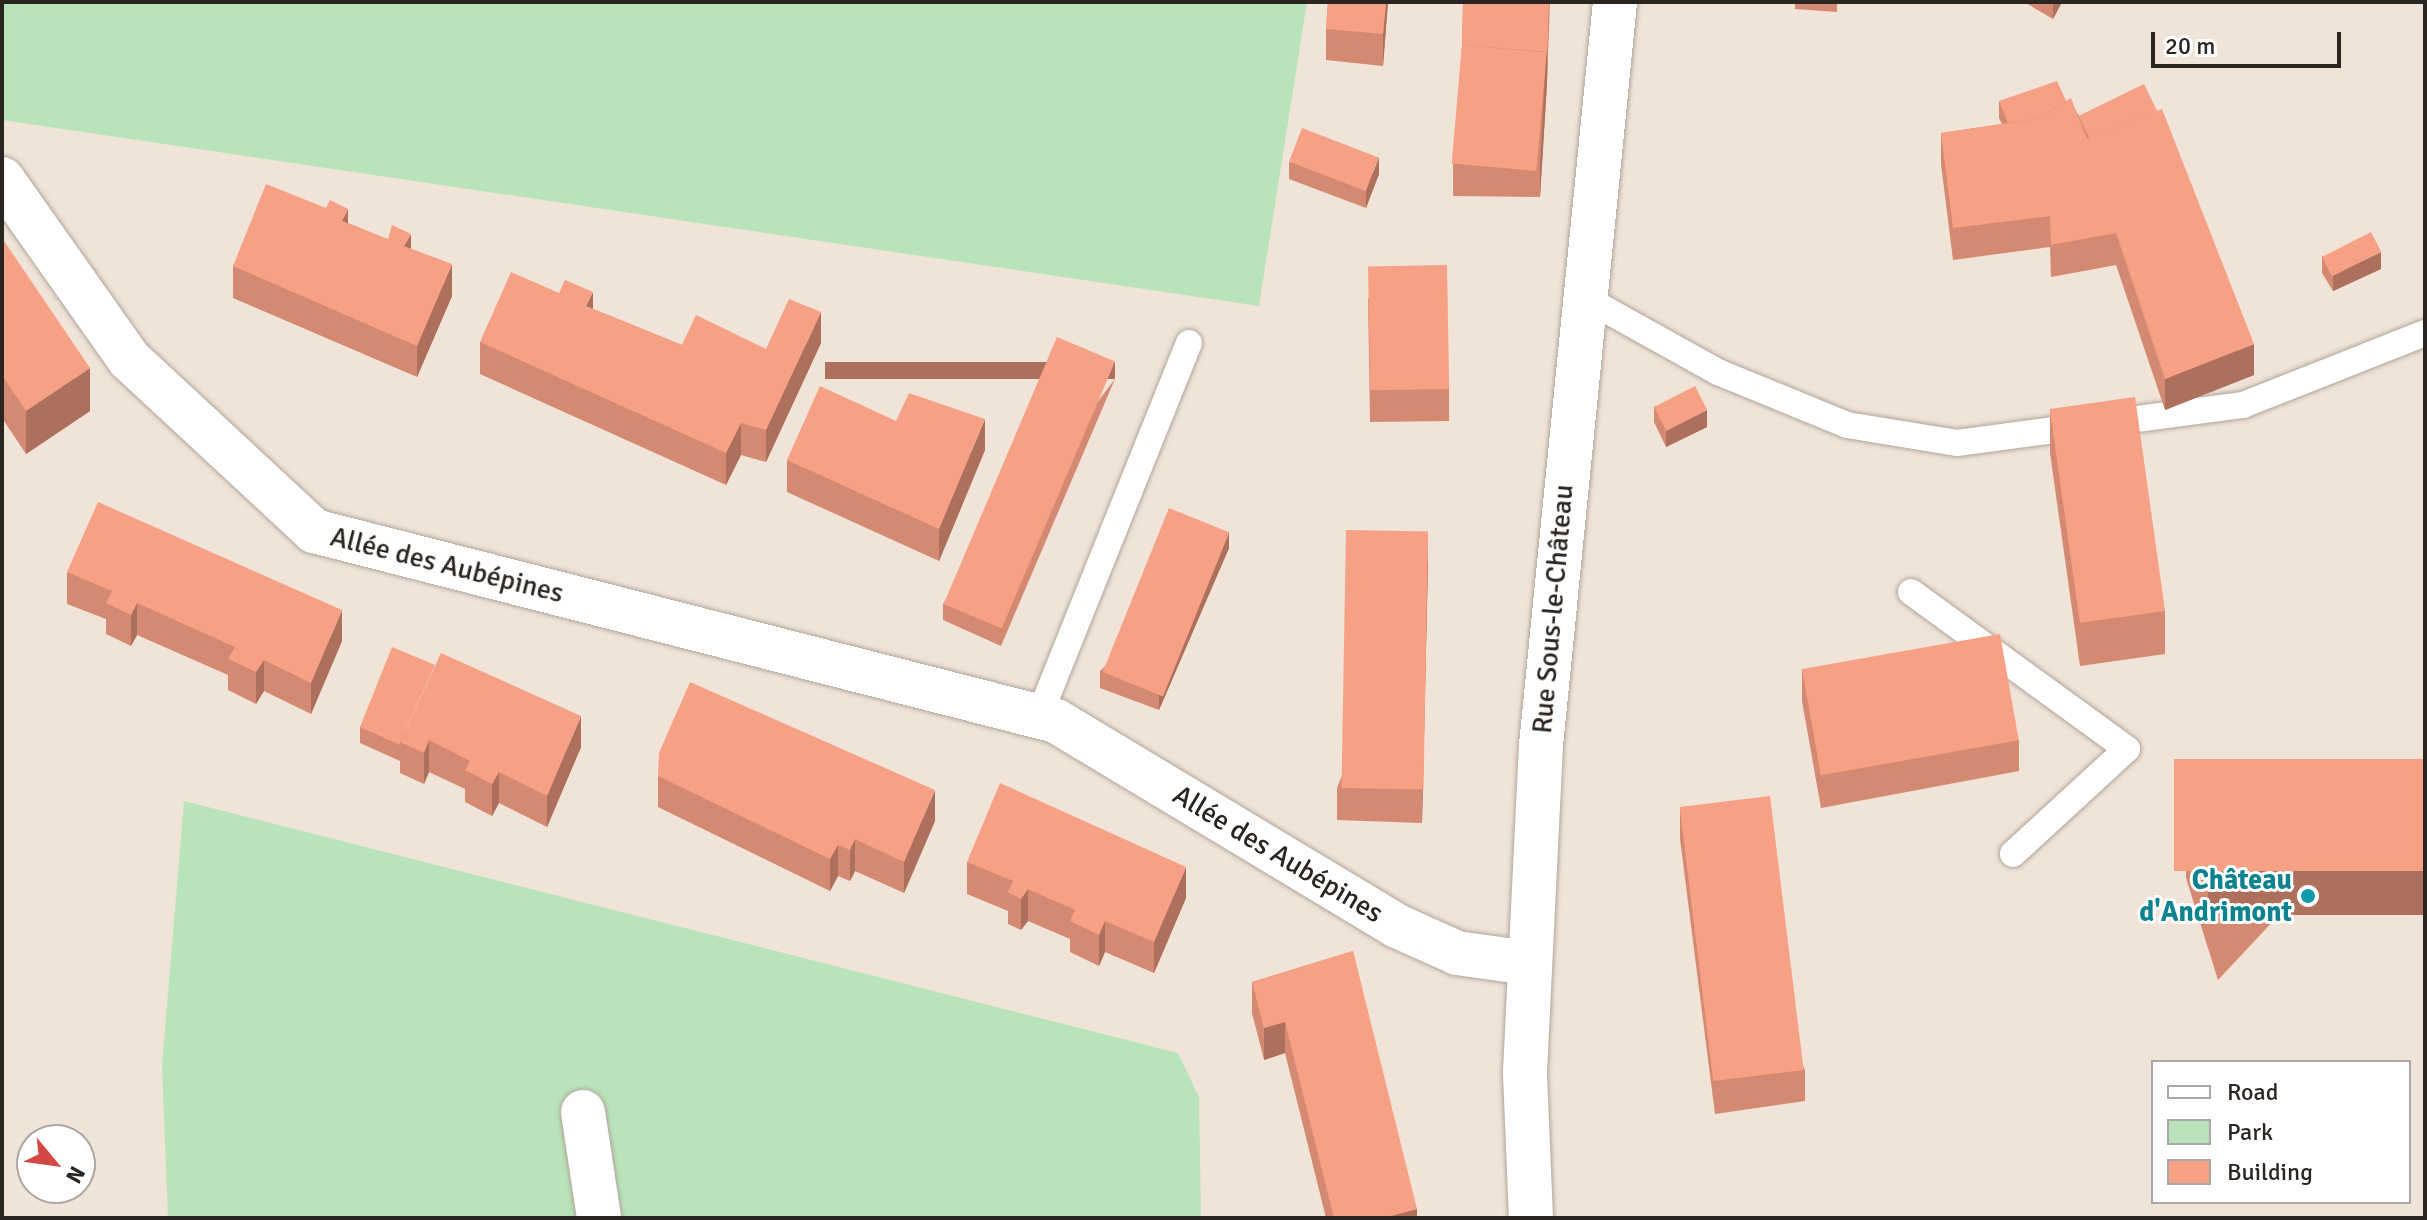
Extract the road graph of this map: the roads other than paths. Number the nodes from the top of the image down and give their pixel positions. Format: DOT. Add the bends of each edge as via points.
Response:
graph roads {
  1 [pos="1615,2"];
  2 [pos="2,179"];
  3 [pos="1583,297"];
  4 [pos="2425,333"];
  5 [pos="1189,343"];
  6 [pos="1911,592"];
  7 [pos="1039,716"];
  8 [pos="2013,854"];
  9 [pos="1528,963"];
  10 [pos="583,1112"];
  11 [pos="599,1218"];
  12 [pos="1531,1218"];
  1 -- 3 [label="street, Rue Sous-le-Château"];
  2 -- 7 [label="street, Allée des Aubépines" via="129,359 314,531"];
  3 -- 4 [label="lane" via="1718,372 1847,425 1957,443 2243,405"];
  3 -- 9 [label="street, Rue Sous-le-Château"];
  5 -- 7 [label="lane"];
  6 -- 8 [label="lane" via="2127,749"];
  7 -- 9 [label="street, Allée des Aubépines" via="1397,926 1457,953"];
  9 -- 12 [label="street, Rue Sous-le-Château"];
  10 -- 11 [label="street"];
}
